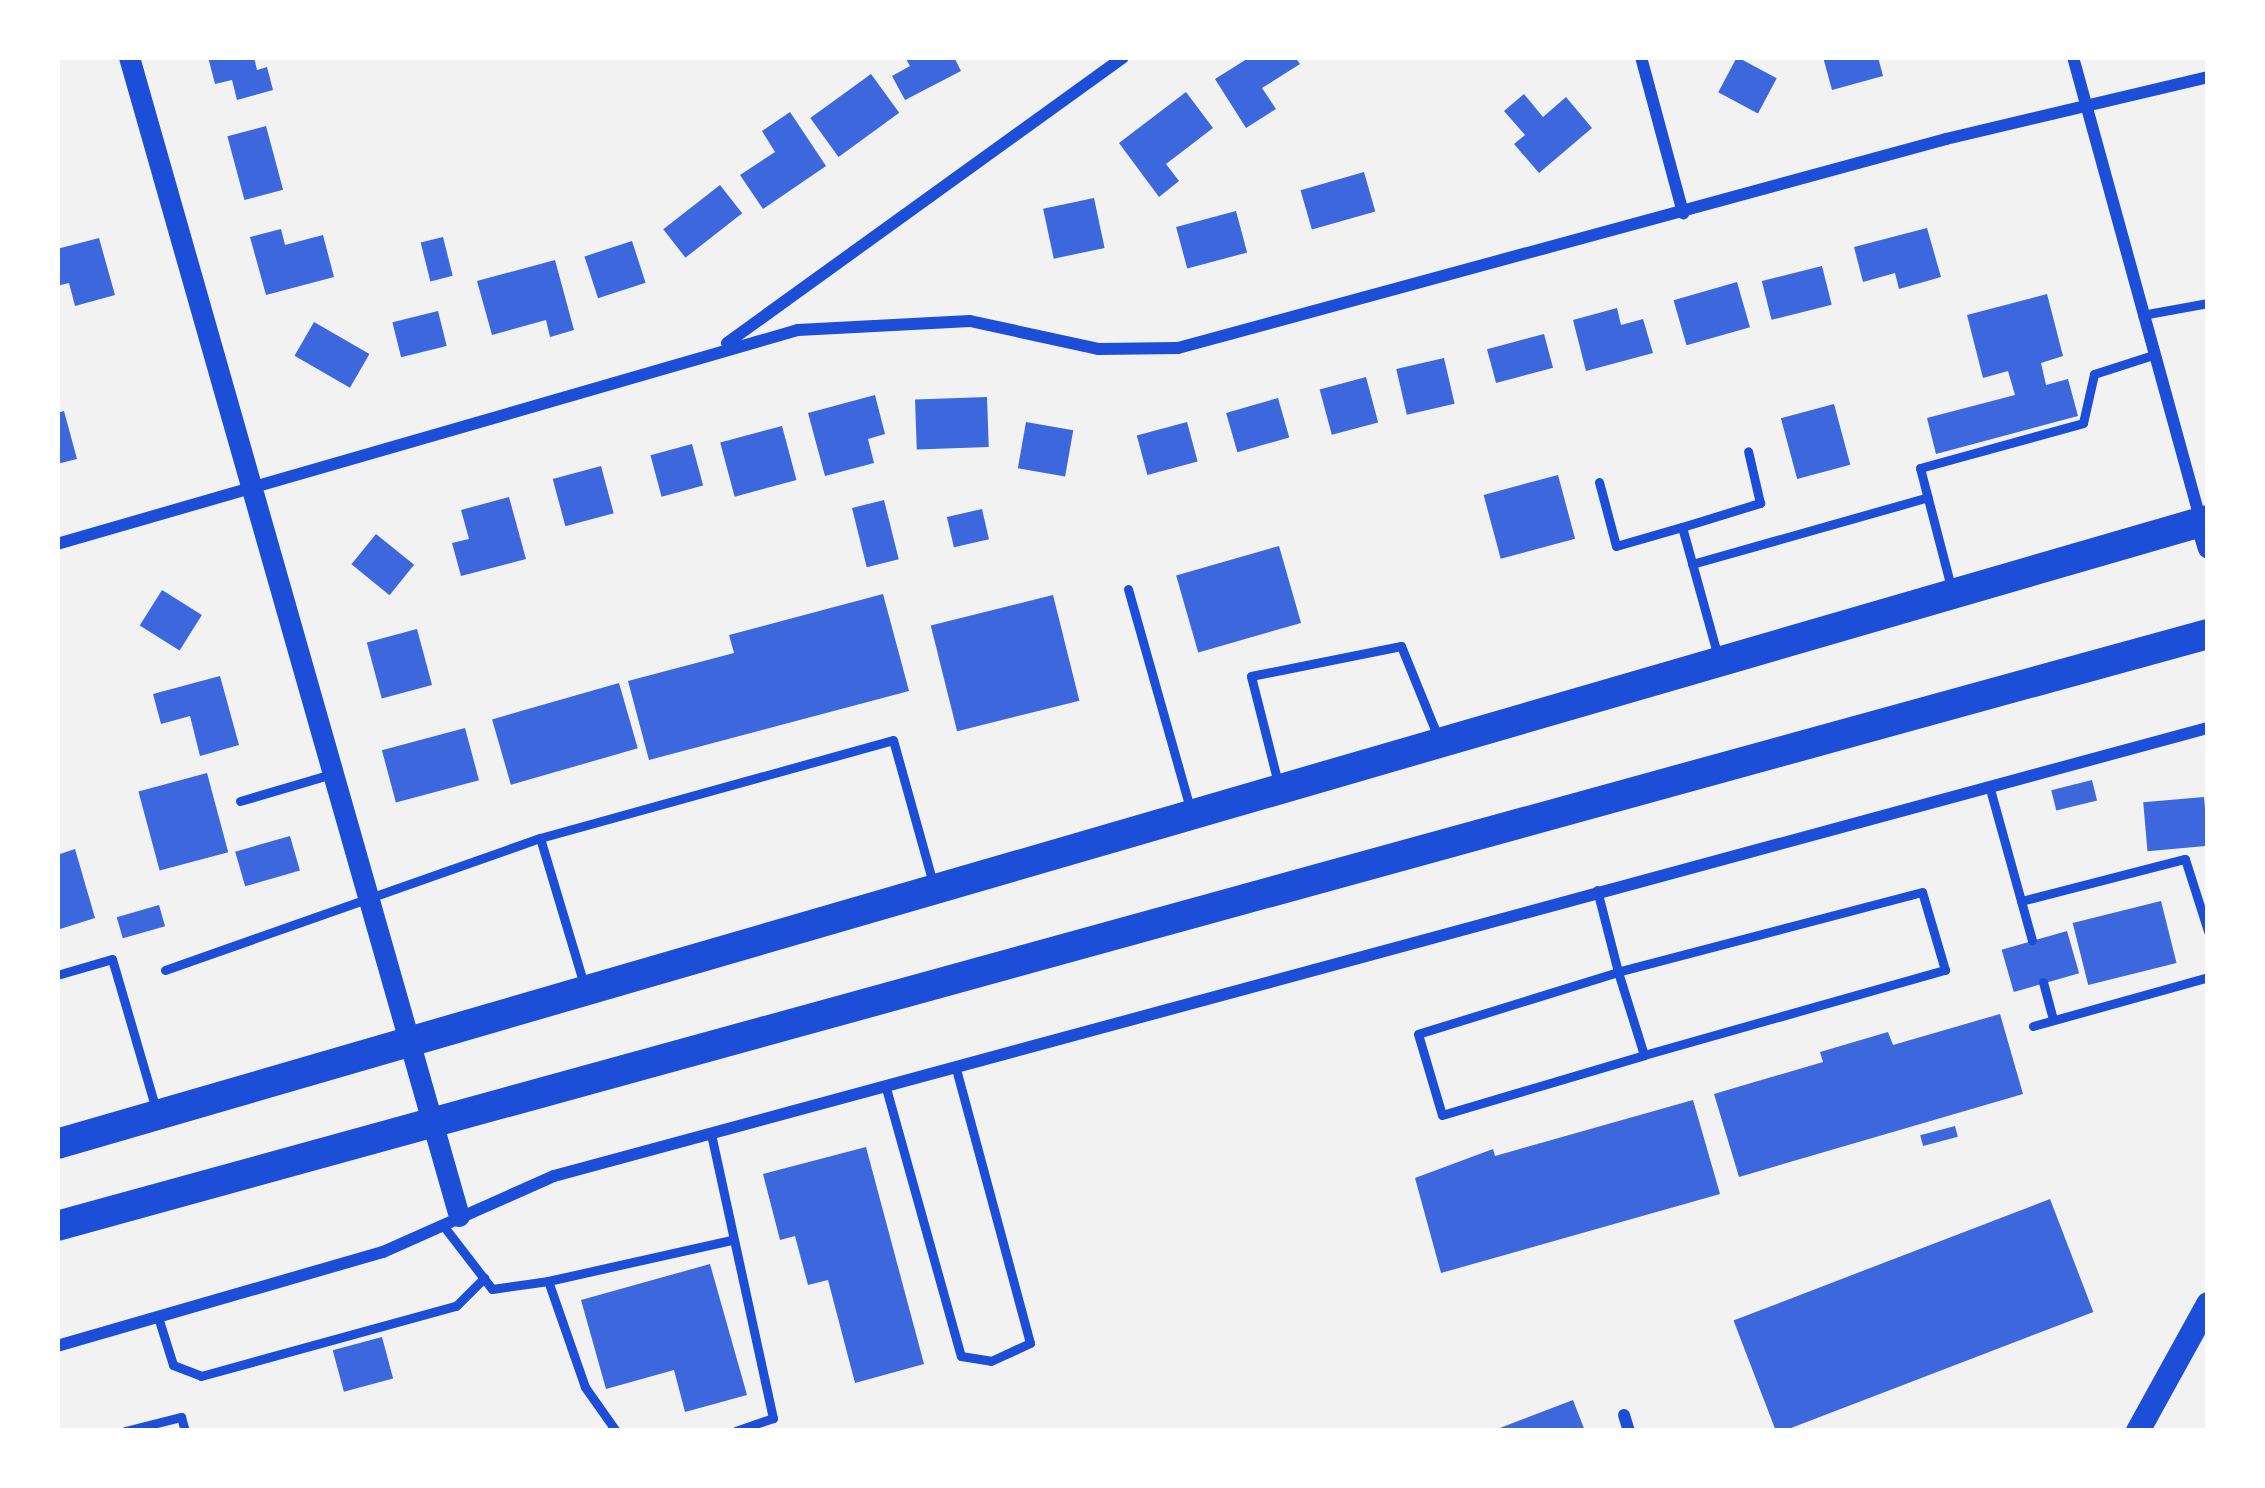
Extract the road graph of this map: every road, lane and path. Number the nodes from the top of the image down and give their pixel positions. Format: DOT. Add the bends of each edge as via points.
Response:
graph roads {
  1 [pos="129,57"];
  2 [pos="1123,57"];
  3 [pos="1641,57"];
  4 [pos="2072,57"];
  5 [pos="2208,76"];
  6 [pos="2085,105"];
  7 [pos="1683,213"];
  8 [pos="2208,303"];
  9 [pos="2142,315"];
  10 [pos="716,350"];
  11 [pos="2153,355"];
  12 [pos="1748,452"];
  13 [pos="1599,482"];
  14 [pos="251,487"];
  15 [pos="1928,497"];
  16 [pos="1682,527"];
  17 [pos="2206,530"];
  18 [pos="57,544"];
  19 [pos="1692,564"];
  20 [pos="1128,589"];
  21 [pos="1952,592"];
  22 [pos="2208,634"];
  23 [pos="1719,662"];
  24 [pos="2208,728"];
  25 [pos="1441,745"];
  26 [pos="333,774"];
  27 [pos="1279,788"];
  28 [pos="1990,789"];
  29 [pos="240,801"];
  30 [pos="1191,812"];
  31 [pos="540,838"];
  32 [pos="933,886"];
  33 [pos="1597,890"];
  34 [pos="2021,901"];
  35 [pos="369,902"];
  36 [pos="2207,934"];
  37 [pos="2032,940"];
  38 [pos="164,970"];
  39 [pos="1618,972"];
  40 [pos="57,976"];
  41 [pos="2208,977"];
  42 [pos="2043,982"];
  43 [pos="585,988"];
  44 [pos="2053,1020"];
  45 [pos="2032,1026"];
  46 [pos="408,1040"];
  47 [pos="1644,1055"];
  48 [pos="956,1069"];
  49 [pos="886,1088"];
  50 [pos="158,1115"];
  51 [pos="431,1122"];
  52 [pos="711,1134"];
  53 [pos="57,1144"];
  54 [pos="450,1220"];
  55 [pos="57,1226"];
  56 [pos="730,1240"];
  57 [pos="484,1278"];
  58 [pos="548,1280"];
  59 [pos="2208,1304"];
  60 [pos="158,1317"];
  61 [pos="57,1346"];
  62 [pos="1624,1415"];
  63 [pos="125,1431"];
  64 [pos="185,1431"];
  65 [pos="616,1431"];
  66 [pos="736,1431"];
  67 [pos="1629,1431"];
  68 [pos="2138,1431"];
  1 -- 14 [label="street"];
  2 -- 10 [label="street"];
  3 -- 7 [label="street"];
  4 -- 6 [label="street"];
  5 -- 6 [label="street"];
  6 -- 7 [label="street"];
  6 -- 9 [label="street"];
  7 -- 10 [label="street" via="1178,348 1098,349 970,321 894,320 798,330"];
  8 -- 9 [label="lane"];
  9 -- 11 [label="street"];
  10 -- 14 [label="street"];
  11 -- 15 [label="lane" via="2094,374 2083,423 1920,468"];
  11 -- 17 [label="street"];
  12 -- 16 [label="lane" via="1760,503"];
  13 -- 16 [label="lane" via="1616,546"];
  14 -- 18 [label="street"];
  14 -- 26 [label="street"];
  15 -- 19 [label="lane"];
  15 -- 21 [label="lane"];
  16 -- 19 [label="lane"];
  17 -- 21 [label="highway"];
  19 -- 23 [label="lane"];
  20 -- 30 [label="lane"];
  21 -- 23 [label="highway"];
  22 -- 51 [label="highway"];
  23 -- 25 [label="highway"];
  24 -- 28 [label="street"];
  25 -- 27 [label="highway"];
  25 -- 27 [label="lane" via="1401,646 1252,676"];
  26 -- 29 [label="lane"];
  26 -- 35 [label="street"];
  27 -- 30 [label="highway"];
  28 -- 33 [label="street"];
  28 -- 34 [label="lane"];
  30 -- 32 [label="highway"];
  31 -- 32 [label="lane" via="893,740"];
  31 -- 35 [label="lane"];
  31 -- 43 [label="lane"];
  32 -- 43 [label="highway"];
  33 -- 39 [label="lane"];
  33 -- 48 [label="street"];
  34 -- 36 [label="lane" via="2185,859"];
  34 -- 37 [label="lane"];
  35 -- 38 [label="lane"];
  35 -- 46 [label="street"];
  39 -- 47 [label="lane"];
  39 -- 47 [label="lane" via="1418,1034 1442,1115"];
  39 -- 47 [label="lane" via="1922,892 1945,970"];
  40 -- 50 [label="lane" via="112,959"];
  41 -- 44 [label="lane"];
  42 -- 44 [label="lane"];
  43 -- 46 [label="highway"];
  44 -- 45 [label="lane"];
  46 -- 50 [label="highway"];
  46 -- 51 [label="street"];
  48 -- 49 [label="street"];
  48 -- 49 [label="lane" via="1030,1343 991,1361 961,1356"];
  49 -- 52 [label="street"];
  50 -- 53 [label="highway"];
  51 -- 54 [label="street"];
  51 -- 55 [label="highway"];
  52 -- 54 [label="street" via="554,1176"];
  52 -- 56 [label="lane"];
  54 -- 57 [label="lane"];
  54 -- 60 [label="street" via="383,1252"];
  56 -- 58 [label="lane"];
  56 -- 66 [label="lane" via="773,1418"];
  57 -- 58 [label="lane" via="492,1289"];
  57 -- 60 [label="lane" via="456,1306 202,1376 173,1365"];
  58 -- 65 [label="lane" via="585,1387"];
  59 -- 68 [label="main road"];
  60 -- 61 [label="street"];
  62 -- 67 [label="street"];
  63 -- 64 [label="lane" via="181,1417"];
}
